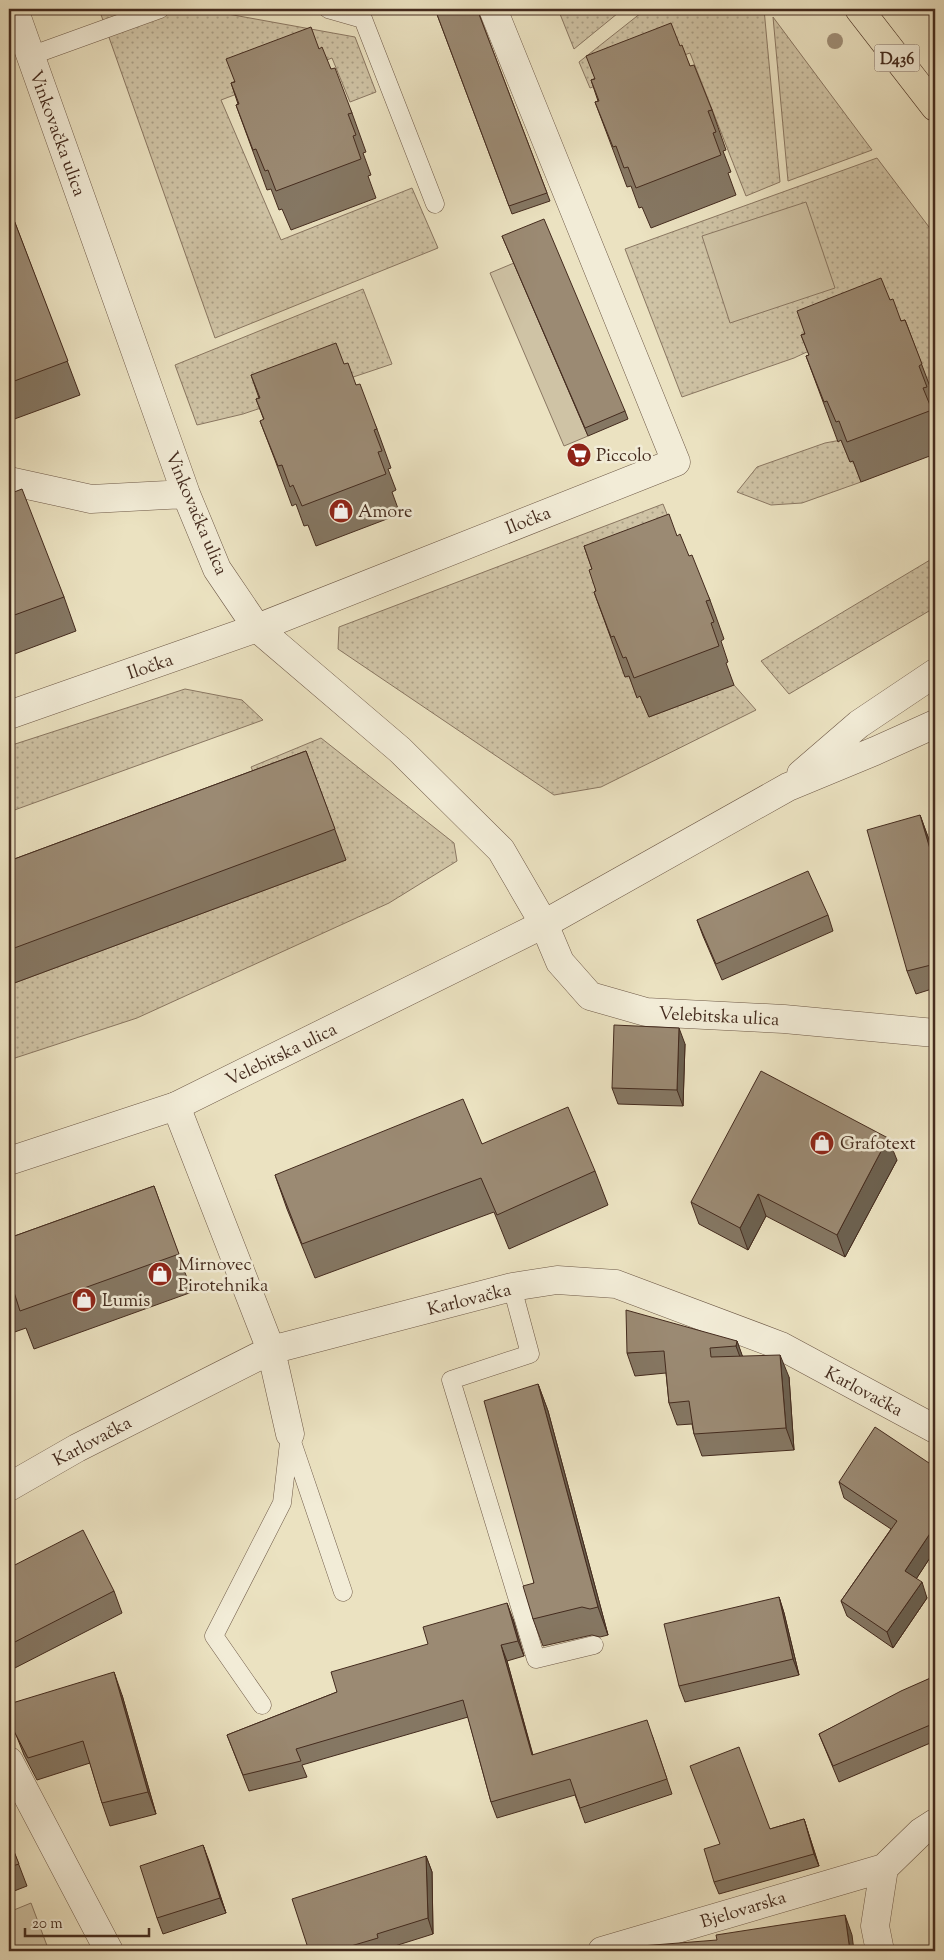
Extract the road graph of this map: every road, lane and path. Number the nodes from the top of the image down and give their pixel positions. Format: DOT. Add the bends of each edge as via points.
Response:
graph roads {
  1 [pos="14,9"];
  2 [pos="160,9"];
  3 [pos="328,9"];
  4 [pos="493,9"];
  5 [pos="859,9"];
  6 [pos="30,56"];
  7 [pos="935,107"];
  8 [pos="435,204"];
  9 [pos="9,481"];
  10 [pos="186,494"];
  11 [pos="257,628"];
  12 [pos="935,673"];
  13 [pos="9,715"];
  14 [pos="935,724"];
  15 [pos="788,787"];
  16 [pos="544,924"];
  17 [pos="935,1033"];
  18 [pos="176,1106"];
  19 [pos="9,1161"];
  20 [pos="512,1287"];
  21 [pos="271,1350"];
  22 [pos="935,1428"];
  23 [pos="290,1434"];
  24 [pos="9,1486"];
  25 [pos="343,1592"];
  26 [pos="594,1645"];
  27 [pos="262,1705"];
  28 [pos="9,1761"];
  29 [pos="935,1822"];
  30 [pos="884,1868"];
  31 [pos="109,1951"];
  32 [pos="602,1951"];
  33 [pos="880,1951"];
  1 -- 6 [label="street, Vinkovačka ulica"];
  2 -- 6 [label="lane, Vinkovačka ulica"];
  3 -- 8 [label="lane" via="363,19"];
  4 -- 11 [label="street, Iločka" via="676,462"];
  5 -- 7 [label="main road, D436"];
  6 -- 10 [label="street, Vinkovačka ulica"];
  9 -- 10 [label="street" via="91,499"];
  10 -- 11 [label="street, Vinkovačka ulica" via="217,569"];
  11 -- 13 [label="street, Iločka"];
  11 -- 16 [label="street, Vinkovačka ulica" via="400,750 501,850"];
  12 -- 15 [label="street, Velebitska ulica" via="860,724"];
  14 -- 15 [label="street, Velebitska ulica"];
  15 -- 16 [label="street, Velebitska ulica"];
  16 -- 17 [label="street, Velebitska ulica" via="560,962 590,996 646,1012 784,1019"];
  16 -- 18 [label="street, Velebitska ulica"];
  18 -- 19 [label="street, Velebitska ulica"];
  18 -- 21 [label="street"];
  20 -- 21 [label="street, Karlovačka"];
  20 -- 22 [label="street, Karlovačka" via="557,1280 616,1284 781,1346"];
  20 -- 26 [label="lane" via="530,1354 451,1380 536,1660"];
  21 -- 23 [label="street"];
  21 -- 24 [label="street, Karlovačka"];
  23 -- 25 [label="lane"];
  23 -- 27 [label="lane" via="282,1503 214,1636"];
  28 -- 31 [label="street"];
  29 -- 30 [label="street"];
  30 -- 32 [label="street, Bjelovarska"];
  30 -- 33 [label="street" via="875,1926"];
}
